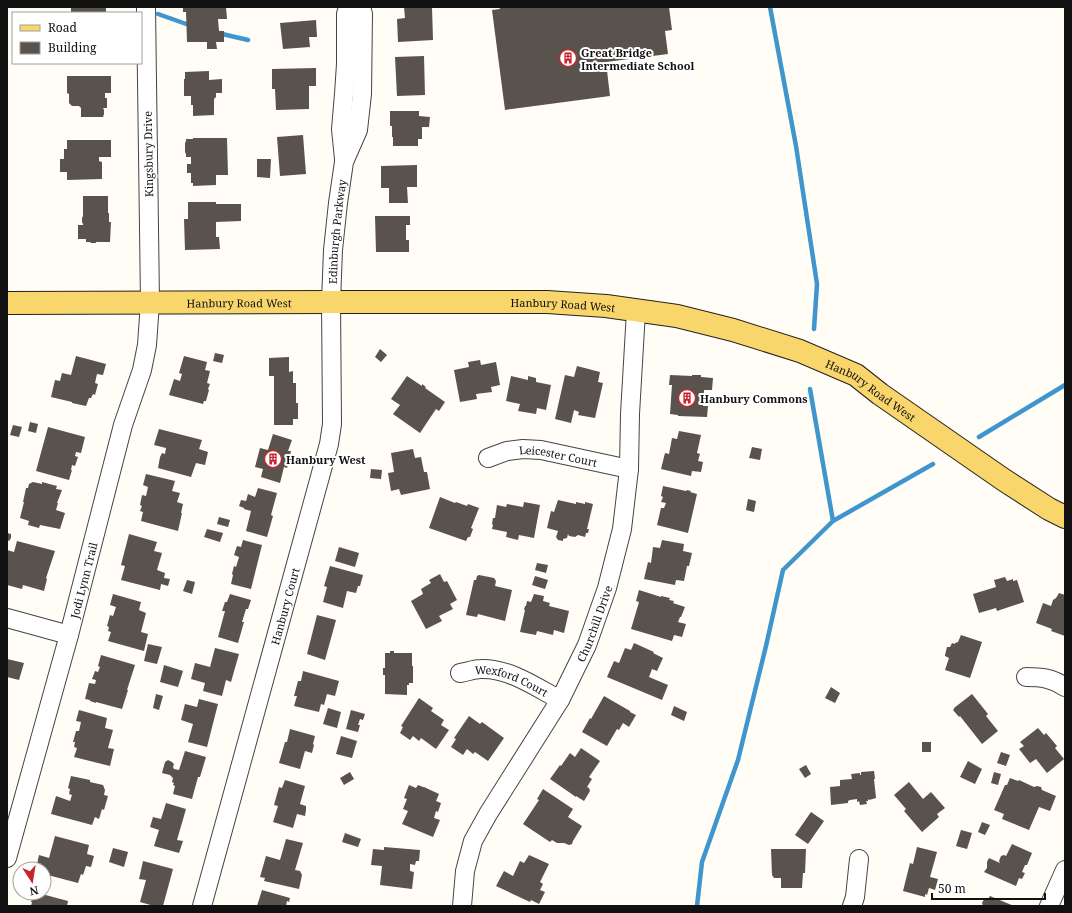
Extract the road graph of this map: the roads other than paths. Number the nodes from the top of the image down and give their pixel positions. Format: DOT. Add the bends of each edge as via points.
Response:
graph roads {
  1 [pos="146,7"];
  2 [pos="348,7"];
  3 [pos="361,7"];
  4 [pos="354,64"];
  5 [pos="150,302"];
  6 [pos="331,302"];
  7 [pos="7,303"];
  8 [pos="636,311"];
  9 [pos="488,458"];
  10 [pos="629,469"];
  11 [pos="1065,517"];
  12 [pos="7,618"];
  13 [pos="70,635"];
  14 [pos="460,673"];
  15 [pos="1026,678"];
  16 [pos="1065,687"];
  17 [pos="560,700"];
  18 [pos="7,858"];
  19 [pos="858,859"];
  20 [pos="1065,870"];
  21 [pos="202,906"];
  22 [pos="462,906"];
  23 [pos="852,906"];
  24 [pos="1049,906"];
  1 -- 5 [label="street, Kingsbury Drive"];
  2 -- 4 [label="street, Edinburgh Parkway" via="346,14"];
  3 -- 4 [label="street, Edinburgh Parkway" via="363,14"];
  4 -- 6 [label="street, Edinburgh Parkway" via="362,94 358,130 344,162 333,250"];
  5 -- 6 [label="main road, Hanbury Road West"];
  5 -- 7 [label="main road, Hanbury Road West"];
  5 -- 13 [label="street, Jodi Lynn Trail" via="147,345 142,370 123,424"];
  6 -- 8 [label="main road, Hanbury Road West" via="547,302"];
  6 -- 21 [label="street, Hanbury Court" via="330,444"];
  8 -- 10 [label="street, Churchill Drive"];
  8 -- 11 [label="main road, Hanbury Road West" via="677,316 733,330 800,351 856,375 1004,480"];
  9 -- 10 [label="street, Leicester Court" via="507,451 541,450"];
  10 -- 17 [label="street, Churchill Drive" via="622,529 607,588 587,645"];
  12 -- 13 [label="street"];
  13 -- 18 [label="street, Jodi Lynn Trail"];
  14 -- 17 [label="street, Wexford Court" via="481,669 501,671"];
  15 -- 16 [label="street" via="1042,677 1059,682"];
  17 -- 22 [label="street, Churchill Drive" via="473,841 465,871"];
  19 -- 23 [label="street"];
  20 -- 24 [label="street"];
}
